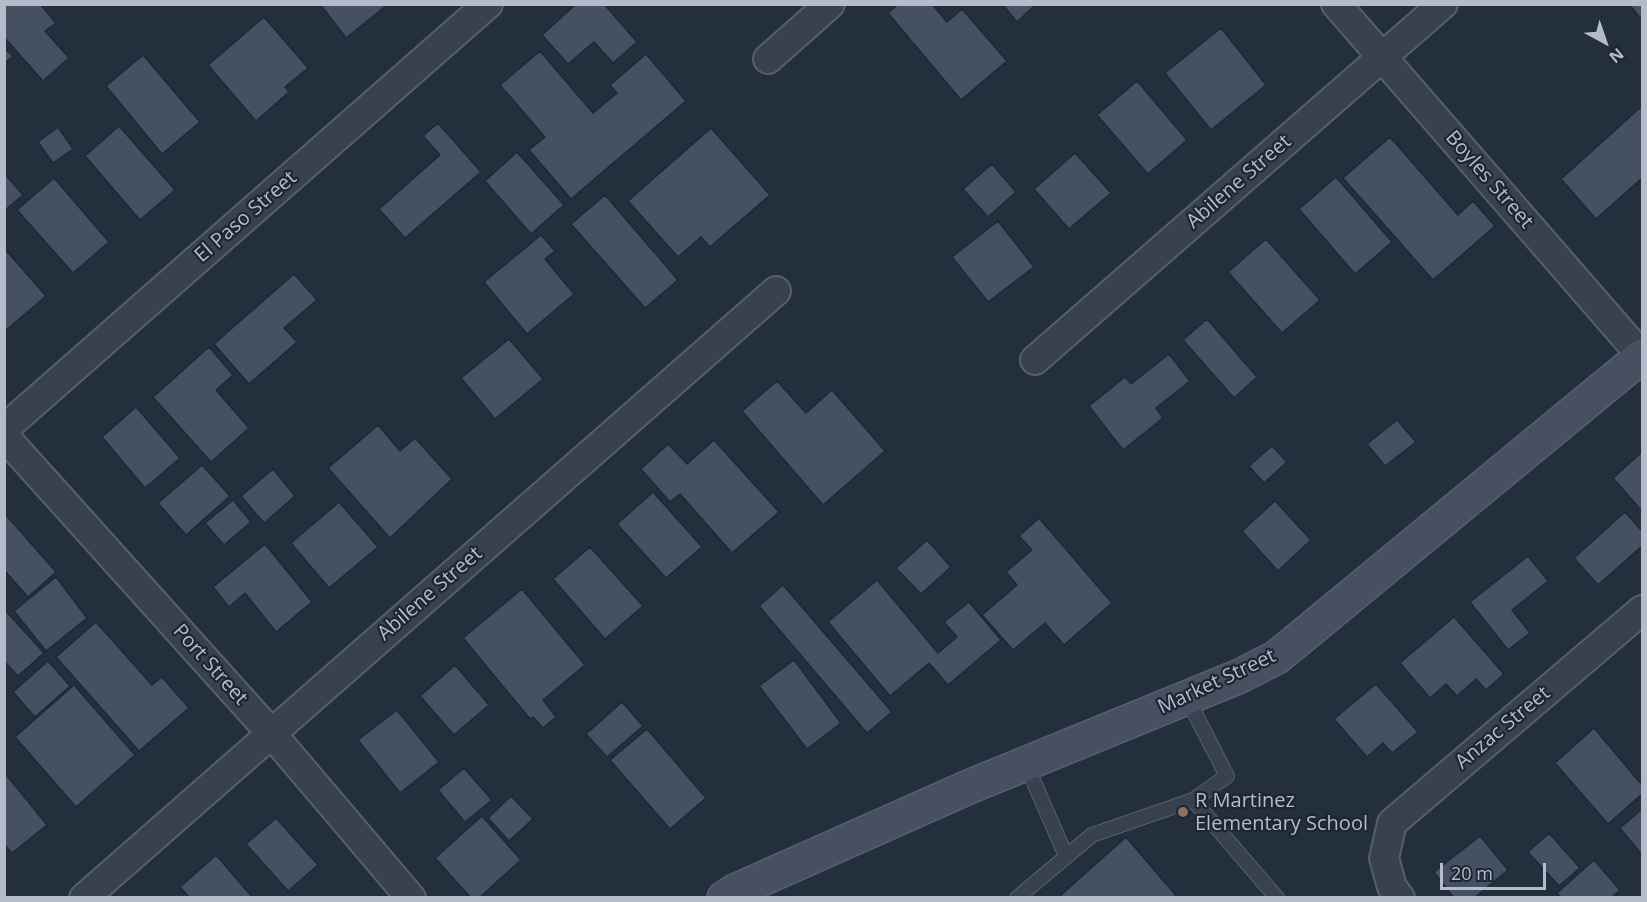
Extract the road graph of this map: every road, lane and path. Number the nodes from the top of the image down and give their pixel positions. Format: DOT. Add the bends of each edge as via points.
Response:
graph roads {
  1 [pos="488,4"];
  2 [pos="830,4"];
  3 [pos="1336,4"];
  4 [pos="1443,4"];
  5 [pos="1382,57"];
  6 [pos="768,59"];
  7 [pos="776,291"];
  8 [pos="1642,356"];
  9 [pos="1035,360"];
  10 [pos="4,429"];
  11 [pos="4,436"];
  12 [pos="1642,610"];
  13 [pos="1187,698"];
  14 [pos="271,733"];
  15 [pos="1026,764"];
  16 [pos="1193,800"];
  17 [pos="1066,856"];
  18 [pos="84,897"];
  19 [pos="411,897"];
  20 [pos="724,897"];
  21 [pos="1017,897"];
  22 [pos="1277,897"];
  23 [pos="1400,897"];
  1 -- 10 [label="street, El Paso Street"];
  2 -- 6 [label="street"];
  3 -- 5 [label="street, Boyles Street"];
  4 -- 5 [label="street, Abilene Street"];
  5 -- 8 [label="street, Boyles Street"];
  5 -- 9 [label="street, Abilene Street"];
  7 -- 14 [label="street, Abilene Street"];
  8 -- 13 [label="street, Market Street" via="1277,657"];
  11 -- 14 [label="street, Port Street"];
  12 -- 23 [label="street, Anzac Street" via="1392,823 1384,858 1392,887"];
  13 -- 15 [label="street, Market Street"];
  13 -- 16 [label="lane" via="1227,776"];
  14 -- 18 [label="street, Abilene Street"];
  14 -- 19 [label="street, Port Street"];
  15 -- 17 [label="lane"];
  15 -- 20 [label="street, Market Street"];
  16 -- 17 [label="lane" via="1092,835"];
  16 -- 22 [label="lane"];
  17 -- 21 [label="lane"];
}
